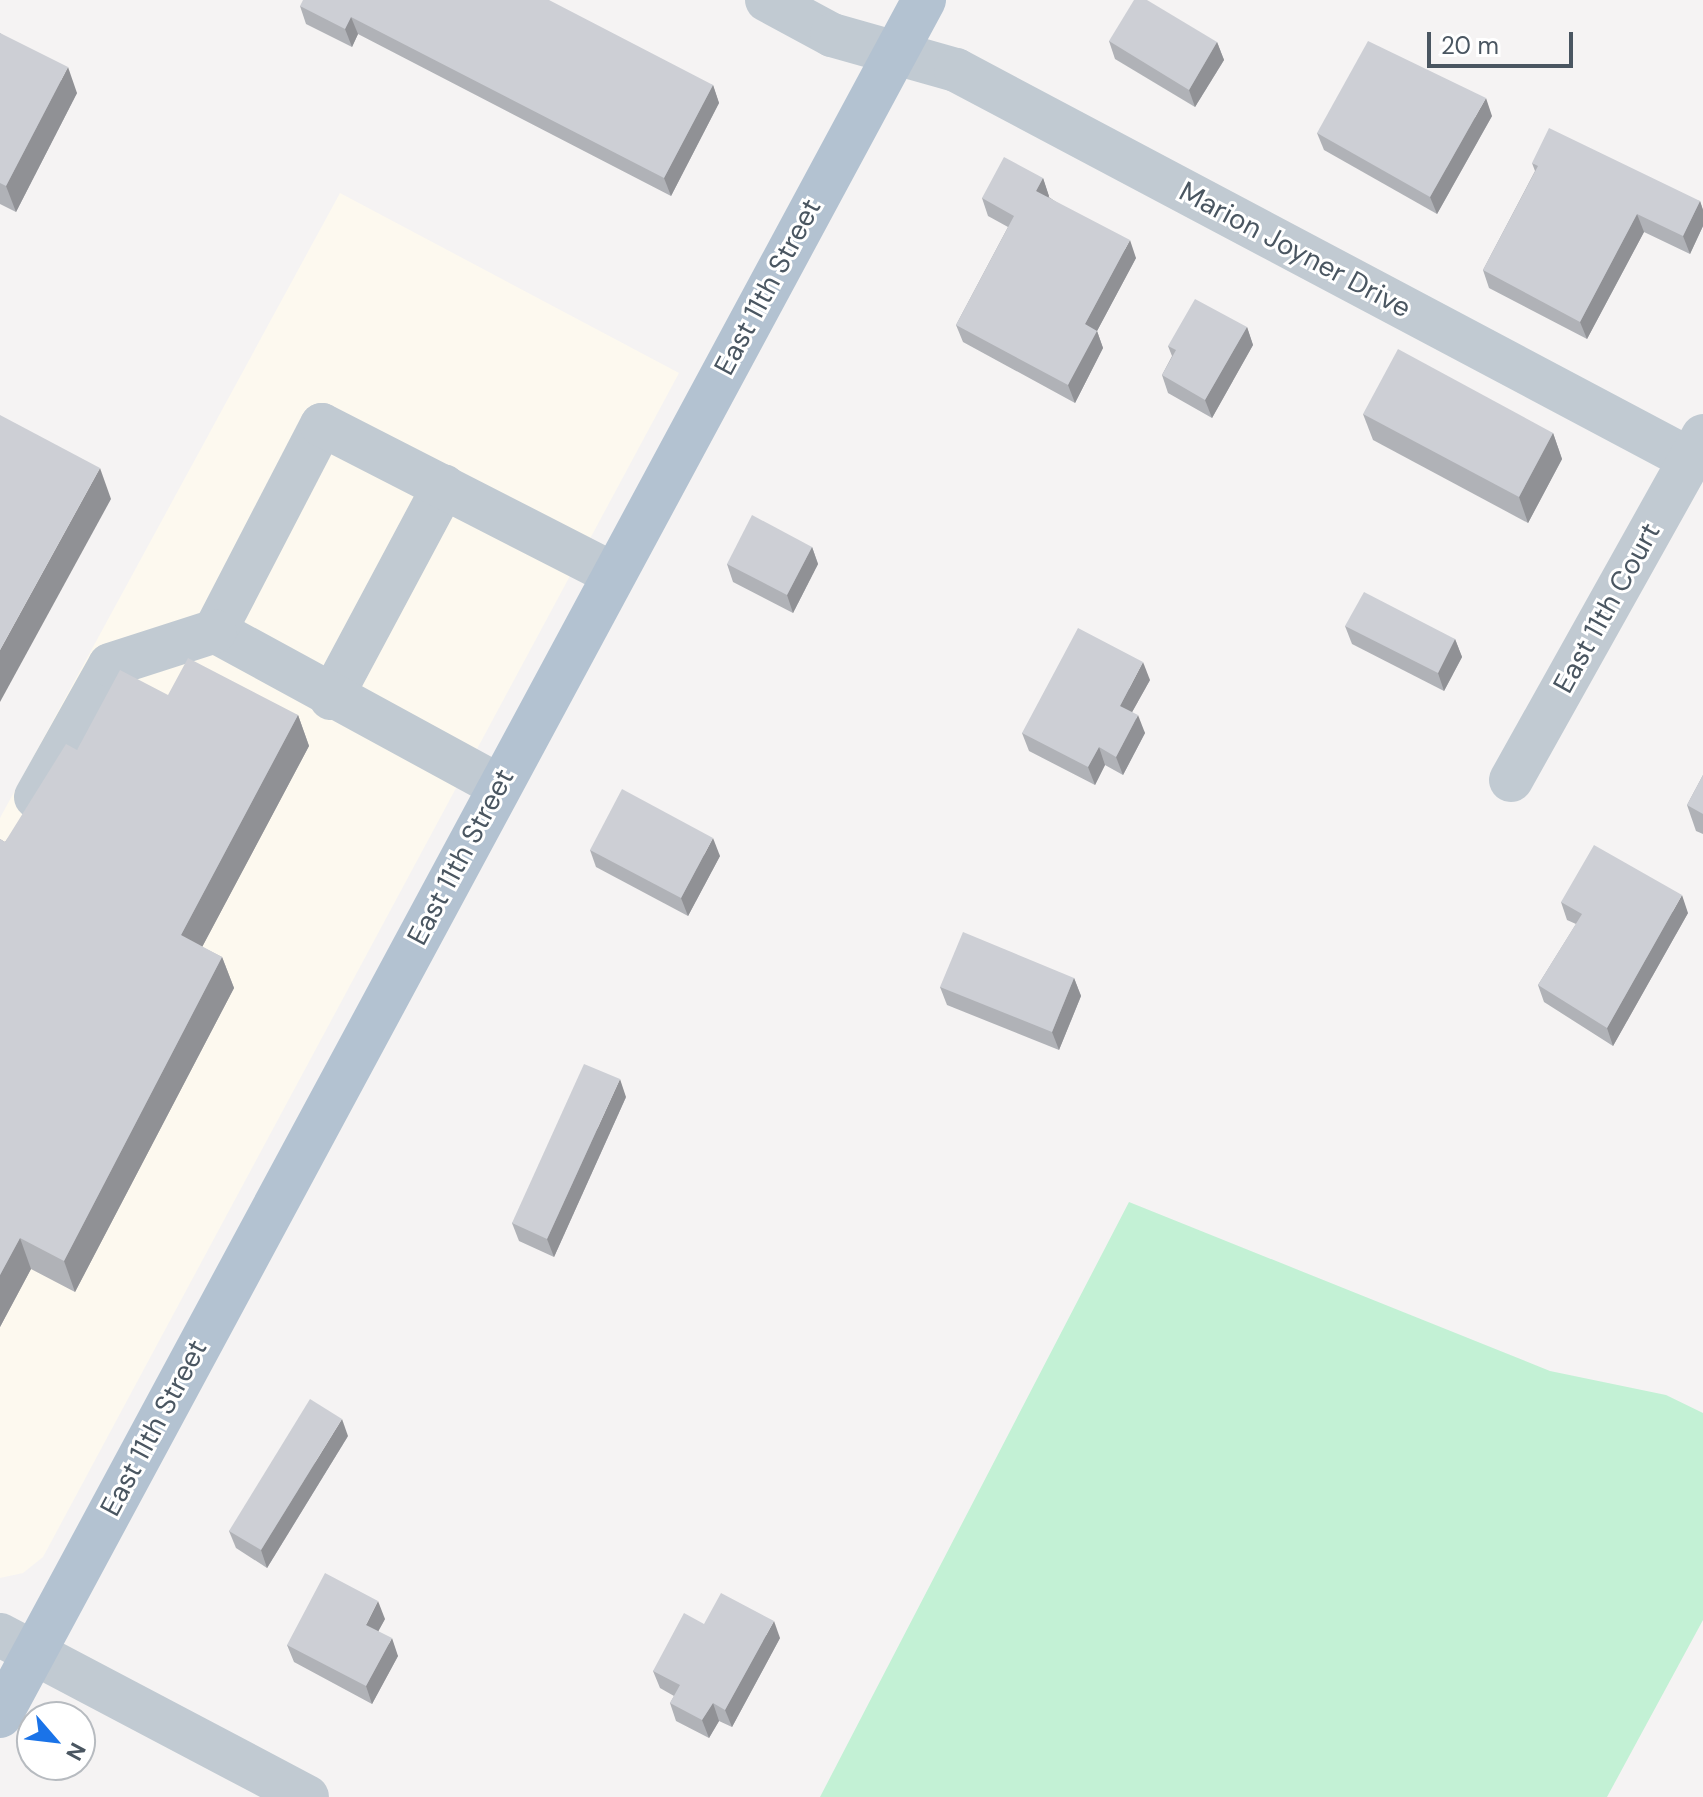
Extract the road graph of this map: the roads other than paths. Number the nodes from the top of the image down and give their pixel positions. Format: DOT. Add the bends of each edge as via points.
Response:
graph roads {
  1 [pos="767,0"];
  2 [pos="924,0"];
  3 [pos="895,53"];
  4 [pos="1697,448"];
  5 [pos="444,486"];
  6 [pos="613,574"];
  7 [pos="215,631"];
  8 [pos="331,698"];
  9 [pos="1511,780"];
  10 [pos="499,786"];
  11 [pos="18,829"];
  12 [pos="16,1644"];
  13 [pos="0,1716"];
  14 [pos="307,1797"];
  1 -- 3 [label="street, Marion Joyner Drive" via="832,35"];
  2 -- 3 [label="main road, East 11th Street"];
  3 -- 4 [label="street, Marion Joyner Drive" via="956,70"];
  3 -- 6 [label="main road, East 11th Street"];
  4 -- 9 [label="street, East 11th Court"];
  5 -- 6 [label="street"];
  5 -- 7 [label="street" via="322,425"];
  5 -- 8 [label="street"];
  6 -- 10 [label="main road, East 11th Street"];
  7 -- 8 [label="street"];
  7 -- 11 [label="street" via="110,665"];
  8 -- 10 [label="street"];
  10 -- 12 [label="main road, East 11th Street"];
  12 -- 13 [label="main road, East 11th Street"];
  12 -- 14 [label="street"];
}
